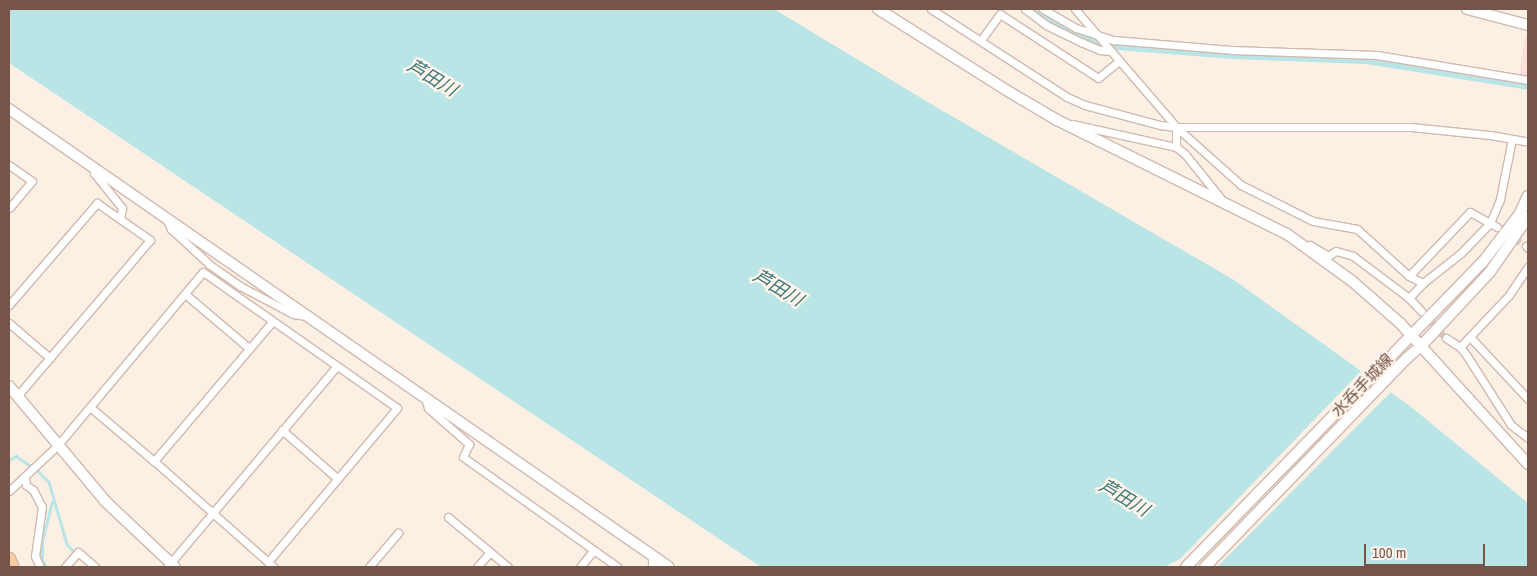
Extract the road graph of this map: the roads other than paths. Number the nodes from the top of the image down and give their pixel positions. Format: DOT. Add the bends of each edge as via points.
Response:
graph roads {
  1 [pos="878,9"];
  2 [pos="931,9"];
  3 [pos="1025,9"];
  4 [pos="1043,9"];
  5 [pos="1075,9"];
  6 [pos="1467,9"];
  7 [pos="1528,24"];
  8 [pos="1098,37"];
  9 [pos="981,40"];
  10 [pos="1109,49"];
  11 [pos="1119,61"];
  12 [pos="1528,80"];
  13 [pos="9,109"];
  14 [pos="1057,120"];
  15 [pos="1176,128"];
  16 [pos="1512,139"];
  17 [pos="1528,142"];
  18 [pos="1176,147"];
  19 [pos="9,165"];
  20 [pos="94,167"];
  21 [pos="1528,196"];
  22 [pos="1226,204"];
  23 [pos="9,208"];
  24 [pos="1528,217"];
  25 [pos="166,218"];
  26 [pos="120,219"];
  27 [pos="1490,223"];
  28 [pos="1497,227"];
  29 [pos="1287,234"];
  30 [pos="210,265"];
  31 [pos="1528,267"];
  32 [pos="203,272"];
  33 [pos="1409,276"];
  34 [pos="1423,283"];
  35 [pos="185,294"];
  36 [pos="1410,298"];
  37 [pos="9,306"];
  38 [pos="1421,311"];
  39 [pos="306,316"];
  40 [pos="272,322"];
  41 [pos="9,323"];
  42 [pos="1411,336"];
  43 [pos="1446,338"];
  44 [pos="1471,338"];
  45 [pos="1421,346"];
  46 [pos="1460,347"];
  47 [pos="250,348"];
  48 [pos="50,358"];
  49 [pos="337,366"];
  50 [pos="9,386"];
  51 [pos="17,396"];
  52 [pos="425,398"];
  53 [pos="1528,399"];
  54 [pos="90,407"];
  55 [pos="282,430"];
  56 [pos="1528,438"];
  57 [pos="57,446"];
  58 [pos="154,462"];
  59 [pos="1528,464"];
  60 [pos="25,476"];
  61 [pos="338,479"];
  62 [pos="9,490"];
  63 [pos="212,514"];
  64 [pos="448,517"];
  65 [pos="398,533"];
  66 [pos="593,551"];
  67 [pos="490,552"];
  68 [pos="652,555"];
  69 [pos="9,558"];
  70 [pos="271,565"];
  71 [pos="170,566"];
  72 [pos="12,567"];
  73 [pos="40,567"];
  74 [pos="65,567"];
  75 [pos="95,567"];
  76 [pos="370,567"];
  77 [pos="477,567"];
  78 [pos="508,567"];
  79 [pos="580,567"];
  80 [pos="618,567"];
  81 [pos="655,567"];
  82 [pos="669,567"];
  83 [pos="1186,567"];
  84 [pos="1205,567"];
  1 -- 14 [label="street"];
  2 -- 9 [label="street"];
  3 -- 10 [label="street" via="1046,25 1081,42 1100,50"];
  4 -- 8 [label="street"];
  5 -- 8 [label="street"];
  6 -- 7 [label="street"];
  8 -- 10 [label="street"];
  8 -- 12 [label="street" via="1218,49 1377,55"];
  9 -- 11 [label="street" via="1000,14 1098,78"];
  9 -- 15 [label="street" via="1067,97 1128,118"];
  10 -- 11 [label="street"];
  11 -- 15 [label="street"];
  13 -- 20 [label="street"];
  14 -- 18 [label="street"];
  14 -- 22 [label="street"];
  15 -- 16 [label="street" via="1411,127"];
  15 -- 18 [label="street"];
  15 -- 33 [label="street" via="1241,185 1313,221 1357,229"];
  16 -- 17 [label="street"];
  16 -- 27 [label="street" via="1500,199"];
  18 -- 22 [label="street"];
  19 -- 23 [label="street" via="32,181"];
  20 -- 25 [label="street"];
  20 -- 26 [label="street" via="94,173 122,208"];
  21 -- 42 [label="street, 水呑手城線" via="1494,249"];
  22 -- 29 [label="street"];
  24 -- 45 [label="street, 水呑手城線" via="1490,272"];
  25 -- 30 [label="street" via="171,228"];
  25 -- 39 [label="street"];
  26 -- 37 [label="street" via="97,202"];
  26 -- 48 [label="street" via="150,240"];
  27 -- 28 [label="street"];
  27 -- 33 [label="street" via="1470,212"];
  27 -- 34 [label="street"];
  29 -- 36 [label="street" via="1328,256 1336,251 1344,252"];
  29 -- 42 [label="street" via="1374,300"];
  30 -- 32 [label="street"];
  30 -- 39 [label="street" via="240,286 293,314"];
  31 -- 44 [label="street" via="1509,295"];
  32 -- 35 [label="street"];
  32 -- 40 [label="street"];
  33 -- 34 [label="street"];
  34 -- 36 [label="street"];
  35 -- 47 [label="street"];
  35 -- 54 [label="street"];
  36 -- 38 [label="street"];
  39 -- 52 [label="street"];
  40 -- 47 [label="street"];
  40 -- 49 [label="street"];
  41 -- 48 [label="street"];
  42 -- 45 [label="street"];
  42 -- 83 [label="street, 水呑手城線"];
  43 -- 46 [label="street"];
  44 -- 46 [label="street"];
  44 -- 53 [label="street"];
  45 -- 59 [label="street"];
  45 -- 84 [label="street, 水呑手城線"];
  46 -- 56 [label="street" via="1510,425"];
  47 -- 58 [label="street"];
  48 -- 51 [label="street"];
  49 -- 55 [label="street"];
  49 -- 61 [label="street" via="398,408"];
  50 -- 51 [label="street"];
  51 -- 57 [label="street"];
  52 -- 66 [label="street" via="428,408 469,444 463,457"];
  52 -- 68 [label="street"];
  54 -- 57 [label="street"];
  54 -- 58 [label="street"];
  55 -- 61 [label="street"];
  55 -- 63 [label="street"];
  57 -- 60 [label="street"];
  57 -- 71 [label="street" via="105,501"];
  58 -- 63 [label="street"];
  60 -- 62 [label="street"];
  60 -- 73 [label="street" via="26,484 42,506 34,556"];
  61 -- 70 [label="street"];
  63 -- 70 [label="street"];
  63 -- 71 [label="street"];
  64 -- 67 [label="street"];
  65 -- 76 [label="street"];
  66 -- 79 [label="street"];
  66 -- 80 [label="street"];
  67 -- 77 [label="street"];
  67 -- 78 [label="street"];
  68 -- 81 [label="street"];
  68 -- 82 [label="street"];
  69 -- 72 [label="main road"];
  74 -- 75 [label="street" via="78,552"];
}
